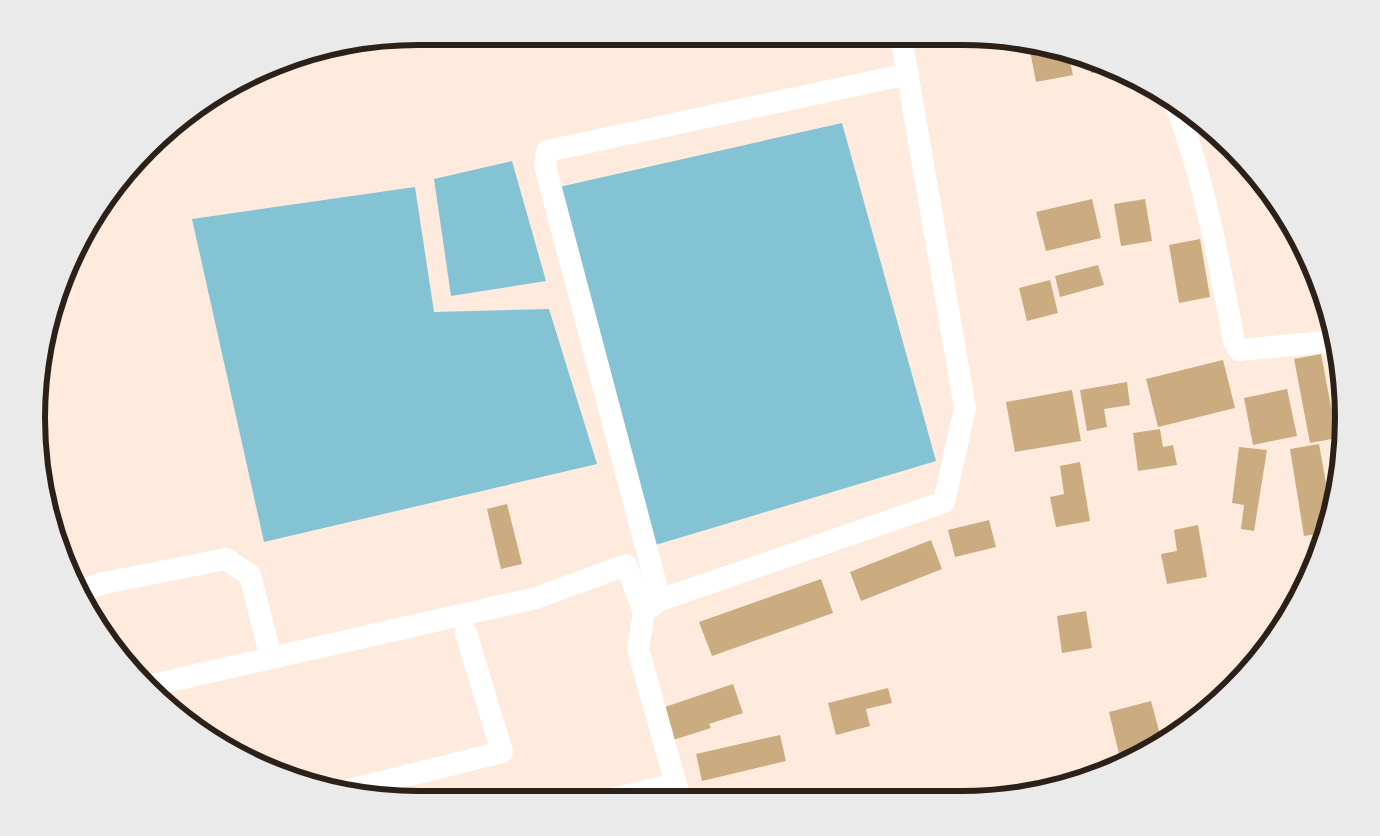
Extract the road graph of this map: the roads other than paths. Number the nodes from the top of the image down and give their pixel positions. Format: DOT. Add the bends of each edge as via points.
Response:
graph roads {
  1 [pos="903,45"];
  2 [pos="908,74"];
  3 [pos="1179,115"];
  4 [pos="1328,347"];
  5 [pos="86,589"];
  6 [pos="652,606"];
  7 [pos="466,633"];
  8 [pos="271,658"];
  9 [pos="156,684"];
  10 [pos="362,787"];
  11 [pos="678,791"];
  1 -- 2 [label="street"];
  2 -- 6 [label="street" via="965,408 944,502"];
  2 -- 6 [label="street" via="547,151 545,166"];
  3 -- 4 [label="street" via="1217,250 1234,342 1239,350"];
  5 -- 8 [label="street" via="226,560 250,575"];
  6 -- 8 [label="street" via="626,565 536,598"];
  6 -- 11 [label="street" via="638,649"];
  7 -- 10 [label="street" via="502,752"];
  8 -- 9 [label="street"];
}
